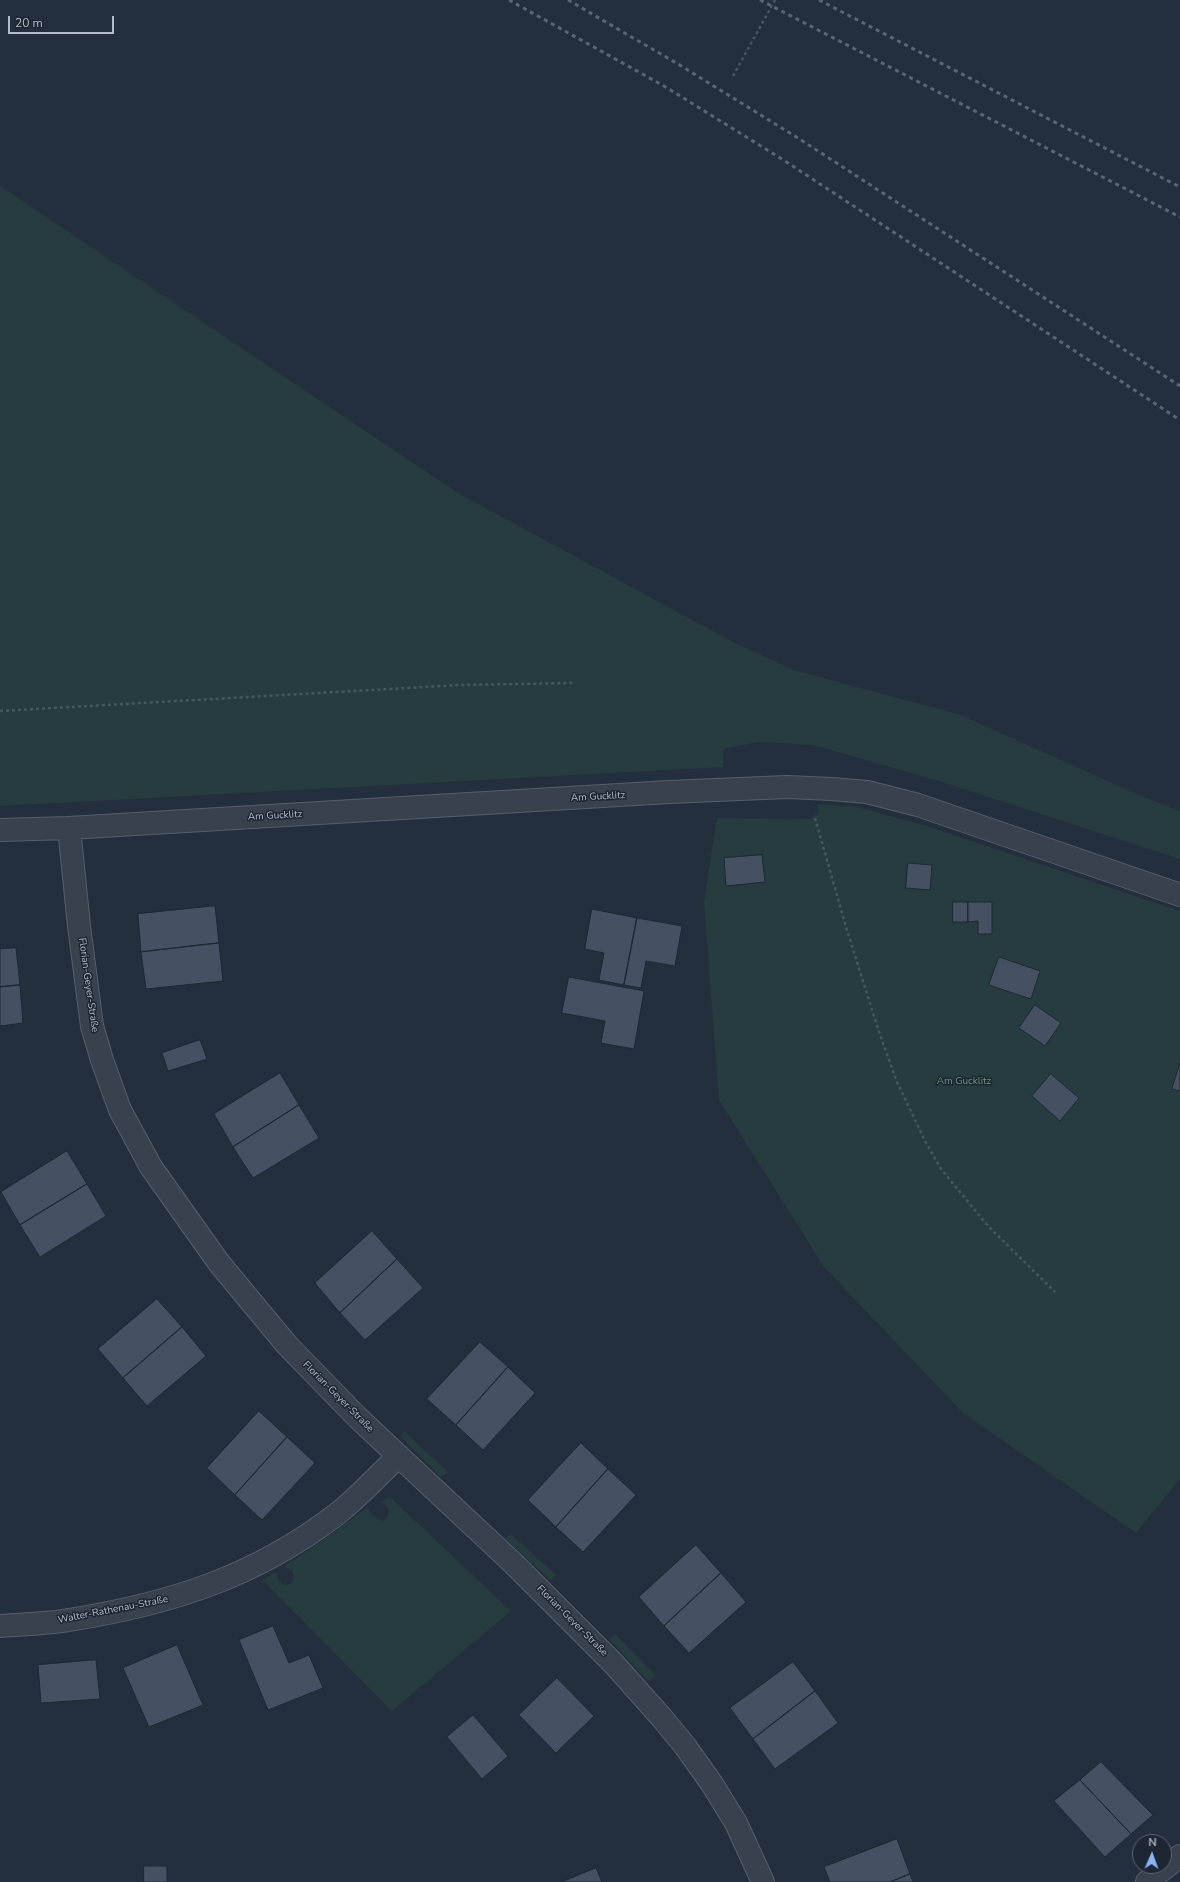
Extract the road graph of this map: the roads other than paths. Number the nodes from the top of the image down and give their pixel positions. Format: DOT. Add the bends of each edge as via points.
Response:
graph roads {
  1 [pos="69,828"];
  2 [pos="0,830"];
  3 [pos="1180,894"];
  4 [pos="399,1456"];
  5 [pos="0,1626"];
  6 [pos="1180,1856"];
  7 [pos="763,1882"];
  8 [pos="1147,1882"];
  1 -- 2 [label="street, Am Gucklitz"];
  1 -- 3 [label="street, Am Gucklitz" via="661,793 806,788 867,792 918,805"];
  1 -- 4 [label="street, Florian-Geyer-Straße" via="92,1026 120,1110 151,1167 255,1308 322,1382"];
  4 -- 5 [label="street, Walter-Rathenau-Straße" via="337,1514 252,1567 208,1587 160,1603 68,1621"];
  4 -- 7 [label="street, Florian-Geyer-Straße" via="513,1563 614,1664 662,1718 685,1746 736,1823"];
  6 -- 8 [label="street"];
}
